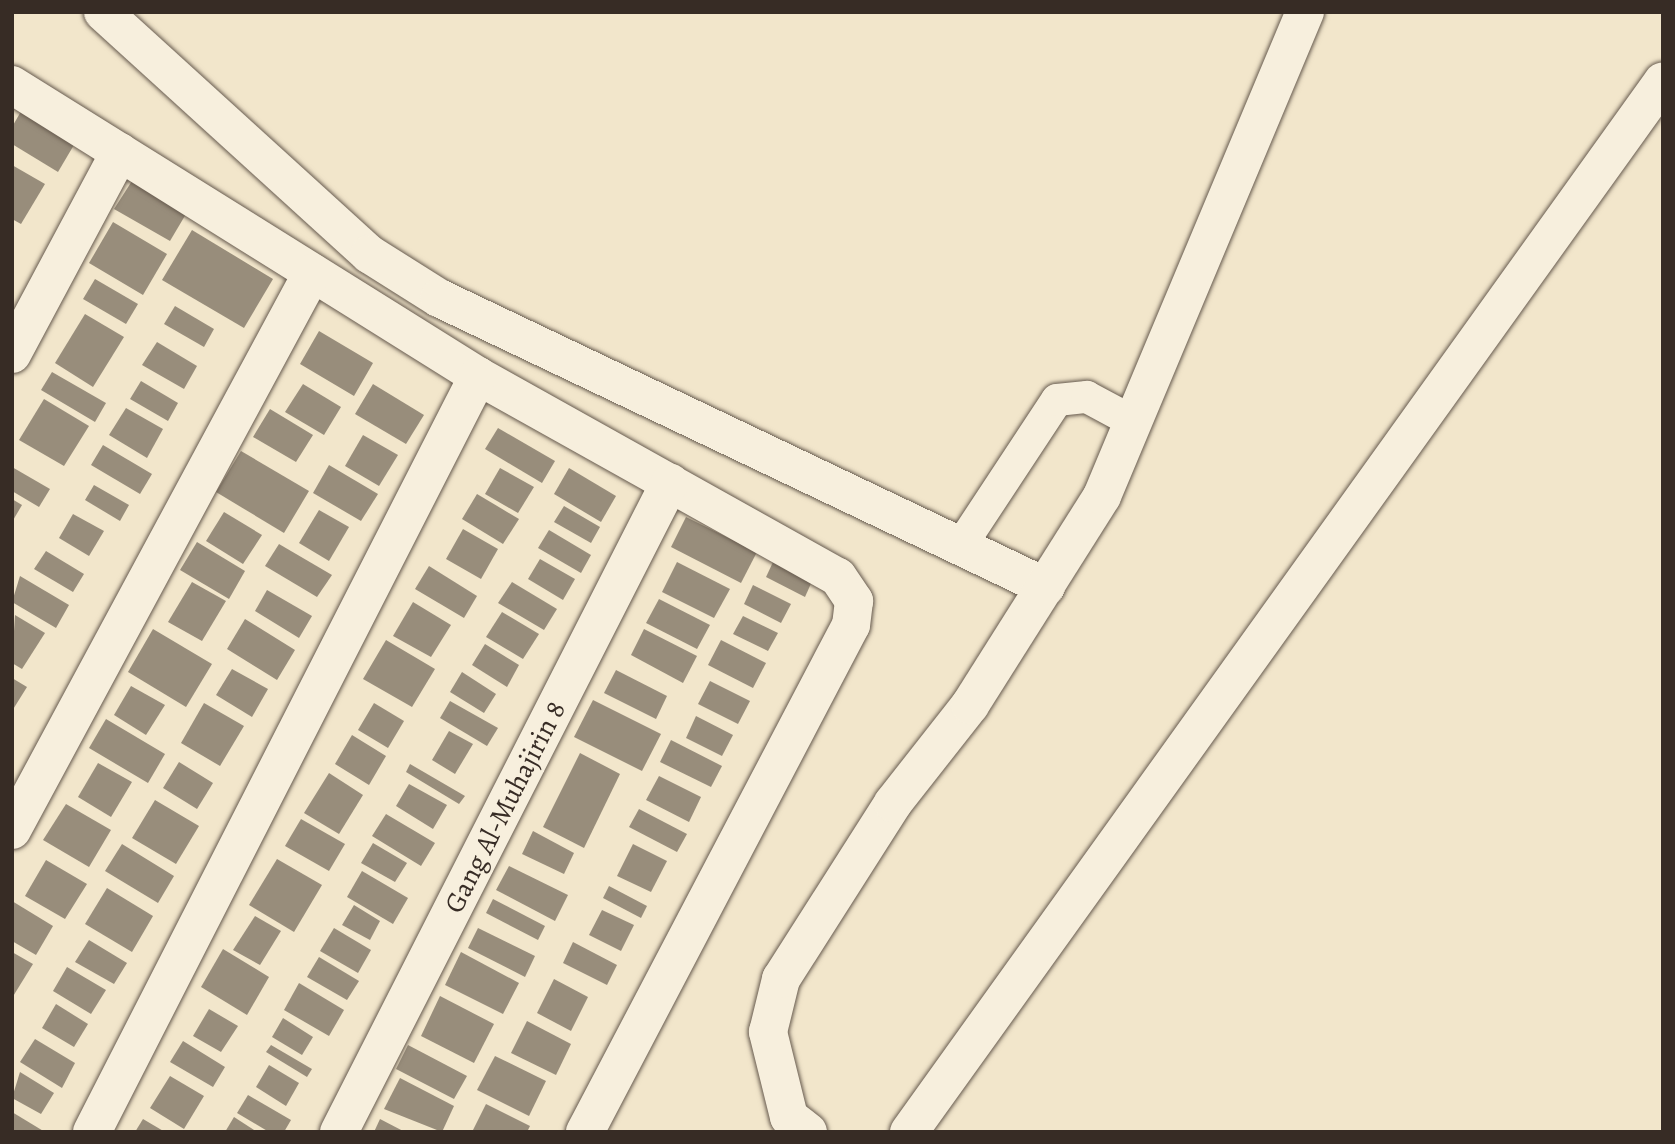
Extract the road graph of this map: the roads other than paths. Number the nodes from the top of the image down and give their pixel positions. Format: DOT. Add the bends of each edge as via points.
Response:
graph roads {
  1 [pos="103,12"];
  2 [pos="1305,12"];
  3 [pos="1663,81"];
  4 [pos="12,85"];
  5 [pos="120,152"];
  6 [pos="312,272"];
  7 [pos="12,354"];
  8 [pos="478,376"];
  9 [pos="1132,421"];
  10 [pos="670,482"];
  11 [pos="960,547"];
  12 [pos="1046,587"];
  13 [pos="12,830"];
  14 [pos="799,1124"];
  15 [pos="92,1132"];
  16 [pos="339,1132"];
  17 [pos="585,1132"];
  18 [pos="909,1132"];
  1 -- 11 [label="street" via="369,254 439,298"];
  2 -- 9 [label="street"];
  3 -- 18 [label="street"];
  4 -- 5 [label="street"];
  5 -- 6 [label="street"];
  5 -- 7 [label="street"];
  6 -- 8 [label="street"];
  6 -- 13 [label="street"];
  8 -- 10 [label="street"];
  8 -- 15 [label="street"];
  9 -- 11 [label="lane" via="1087,397 1057,400"];
  9 -- 12 [label="street" via="1102,496"];
  10 -- 16 [label="street, Gang Al-Muhajirin 8"];
  10 -- 17 [label="street" via="838,577 855,601 851,625"];
  11 -- 12 [label="street"];
  12 -- 14 [label="street" via="970,705 893,803 781,979 768,1032"];
}
